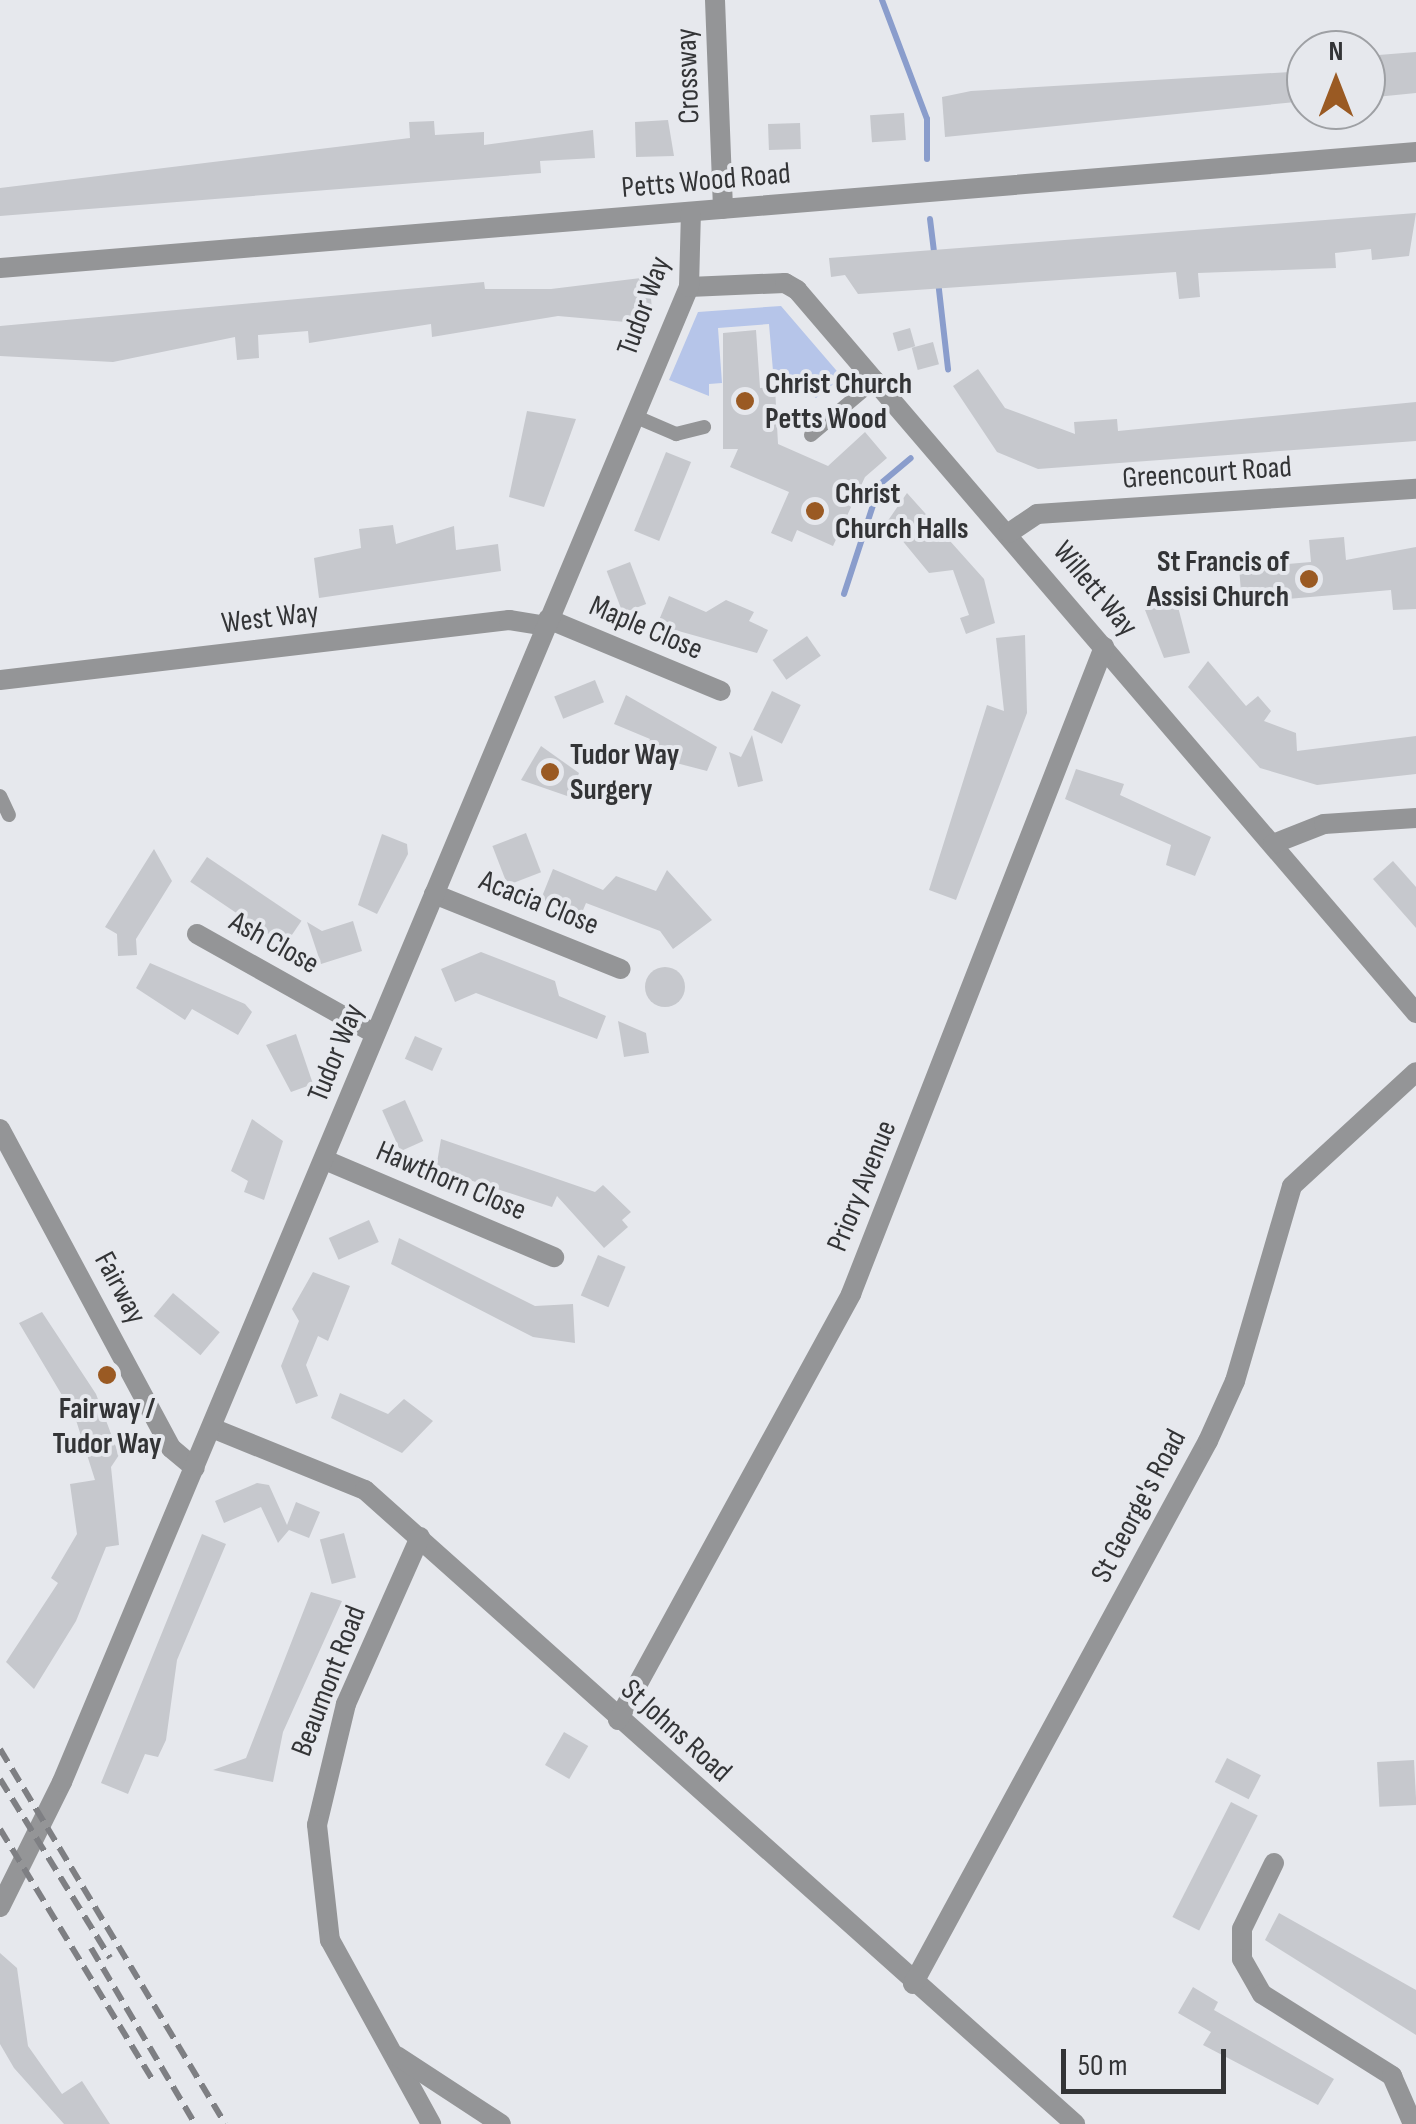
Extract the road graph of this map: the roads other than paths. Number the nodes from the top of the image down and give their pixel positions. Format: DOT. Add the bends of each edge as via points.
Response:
graph roads {
  1 [pos="715,0"];
  2 [pos="1416,152"];
  3 [pos="723,209"];
  4 [pos="692,212"];
  5 [pos="0,268"];
  6 [pos="689,288"];
  7 [pos="877,379"];
  8 [pos="634,416"];
  9 [pos="704,428"];
  10 [pos="811,436"];
  11 [pos="1416,489"];
  12 [pos="1009,533"];
  13 [pos="547,623"];
  14 [pos="1104,647"];
  15 [pos="0,680"];
  16 [pos="721,691"];
  17 [pos="0,796"];
  18 [pos="9,815"];
  19 [pos="1416,818"];
  20 [pos="1273,844"];
  21 [pos="434,894"];
  22 [pos="197,934"];
  23 [pos="621,968"];
  24 [pos="1416,1013"];
  25 [pos="375,1034"];
  26 [pos="1416,1072"];
  27 [pos="0,1129"];
  28 [pos="325,1160"];
  29 [pos="554,1257"];
  30 [pos="212,1428"];
  31 [pos="195,1468"];
  32 [pos="420,1537"];
  33 [pos="618,1720"];
  34 [pos="1274,1863"];
  35 [pos="0,1907"];
  36 [pos="913,1984"];
  37 [pos="396,2055"];
  38 [pos="431,2124"];
  39 [pos="500,2124"];
  40 [pos="1075,2124"];
  41 [pos="1413,2124"];
  1 -- 3 [label="street, Crossway"];
  2 -- 3 [label="street, Petts Wood Road"];
  3 -- 4 [label="street, Petts Wood Road"];
  4 -- 5 [label="street, Petts Wood Road"];
  4 -- 6 [label="street, Tudor Way"];
  6 -- 7 [label="street, Willett Way" via="785,283"];
  6 -- 8 [label="street, Tudor Way"];
  7 -- 10 [label="lane"];
  7 -- 12 [label="street, Willett Way"];
  8 -- 9 [label="lane" via="676,434"];
  8 -- 13 [label="street, Tudor Way"];
  11 -- 12 [label="street, Greencourt Road" via="1037,514"];
  12 -- 14 [label="street, Willett Way"];
  13 -- 15 [label="street, West Way" via="509,620"];
  13 -- 16 [label="street, Maple Close"];
  13 -- 21 [label="street, Tudor Way"];
  14 -- 20 [label="street, Willett Way"];
  14 -- 33 [label="street, Priory Avenue" via="852,1294"];
  17 -- 18 [label="lane"];
  19 -- 20 [label="street" via="1324,824"];
  20 -- 24 [label="street, Willett Way"];
  21 -- 23 [label="street, Acacia Close"];
  21 -- 25 [label="street, Tudor Way"];
  22 -- 25 [label="street, Ash Close"];
  25 -- 28 [label="street, Tudor Way"];
  26 -- 36 [label="street, St George's Road" via="1292,1186 1236,1381 1208,1441"];
  27 -- 31 [label="street, Fairway" via="172,1448"];
  28 -- 29 [label="street, Hawthorn Close"];
  28 -- 30 [label="street, Tudor Way"];
  30 -- 31 [label="street, Tudor Way"];
  30 -- 32 [label="street, St Johns Road" via="335,1472"];
  31 -- 35 [label="street, Tudor Way"];
  32 -- 33 [label="street, St Johns Road"];
  32 -- 37 [label="street, Beaumont Road" via="346,1704 317,1825 330,1940"];
  33 -- 36 [label="street, St Johns Road"];
  34 -- 41 [label="street" via="1242,1929 1242,1959 1262,1994 1392,2076"];
  36 -- 40 [label="street, St Johns Road"];
  37 -- 38 [label="street, Beaumont Road"];
  37 -- 39 [label="street"];
}
